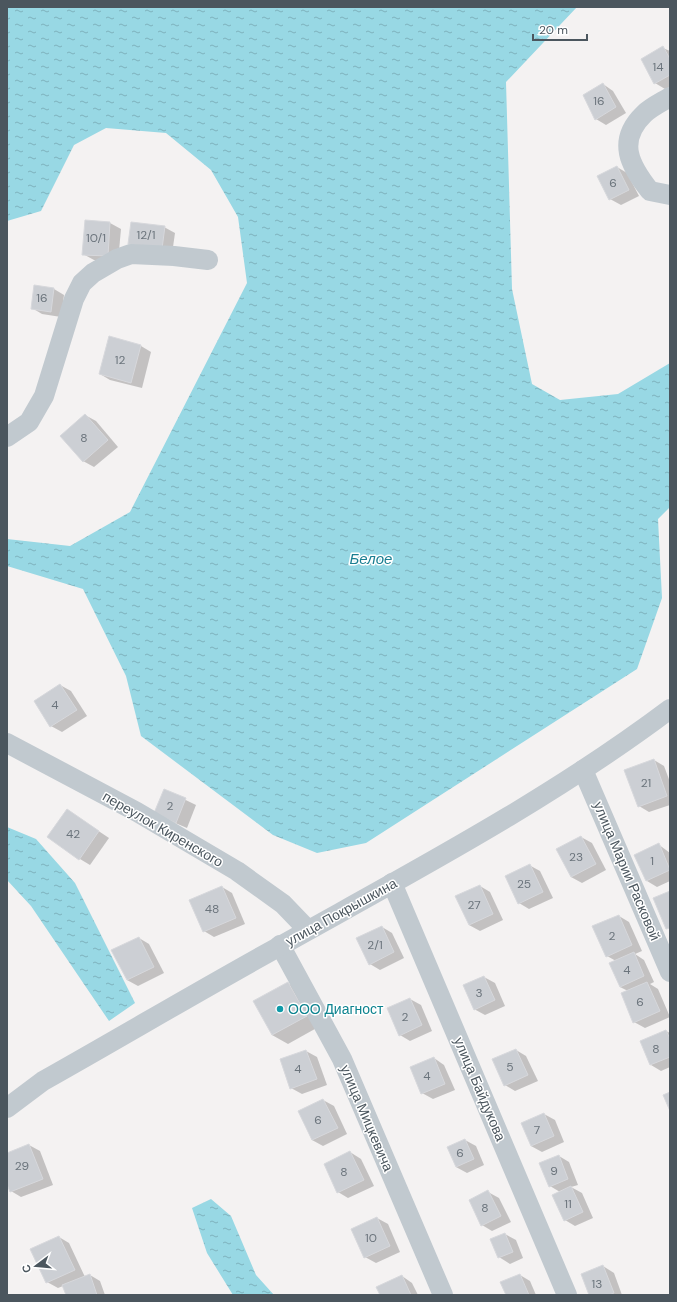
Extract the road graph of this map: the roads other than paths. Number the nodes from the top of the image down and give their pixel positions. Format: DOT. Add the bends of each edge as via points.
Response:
graph roads {
  1 [pos="670,97"];
  2 [pos="670,195"];
  3 [pos="208,260"];
  4 [pos="7,437"];
  5 [pos="670,709"];
  6 [pos="7,742"];
  7 [pos="583,770"];
  8 [pos="392,883"];
  9 [pos="308,930"];
  10 [pos="280,945"];
  11 [pos="670,972"];
  12 [pos="7,1108"];
  13 [pos="443,1295"];
  14 [pos="567,1295"];
  1 -- 2 [label="street" via="644,114 629,134 628,151 636,173 650,191"];
  3 -- 4 [label="street" via="132,254 117,259 93,273 82,284 74,299 44,396 29,422"];
  5 -- 7 [label="street, улица Покрышкина"];
  6 -- 9 [label="street, переулок Киренского" via="137,812 237,871 283,904"];
  7 -- 8 [label="street, улица Покрышкина" via="492,827"];
  7 -- 11 [label="street, улица Марии Расковой"];
  8 -- 9 [label="street, улица Покрышкина"];
  8 -- 14 [label="street, улица Байдукова"];
  9 -- 10 [label="street, улица Покрышкина"];
  10 -- 12 [label="street, улица Покрышкина" via="43,1081"];
  10 -- 13 [label="street, улица Мицкевича" via="342,1059"];
}
